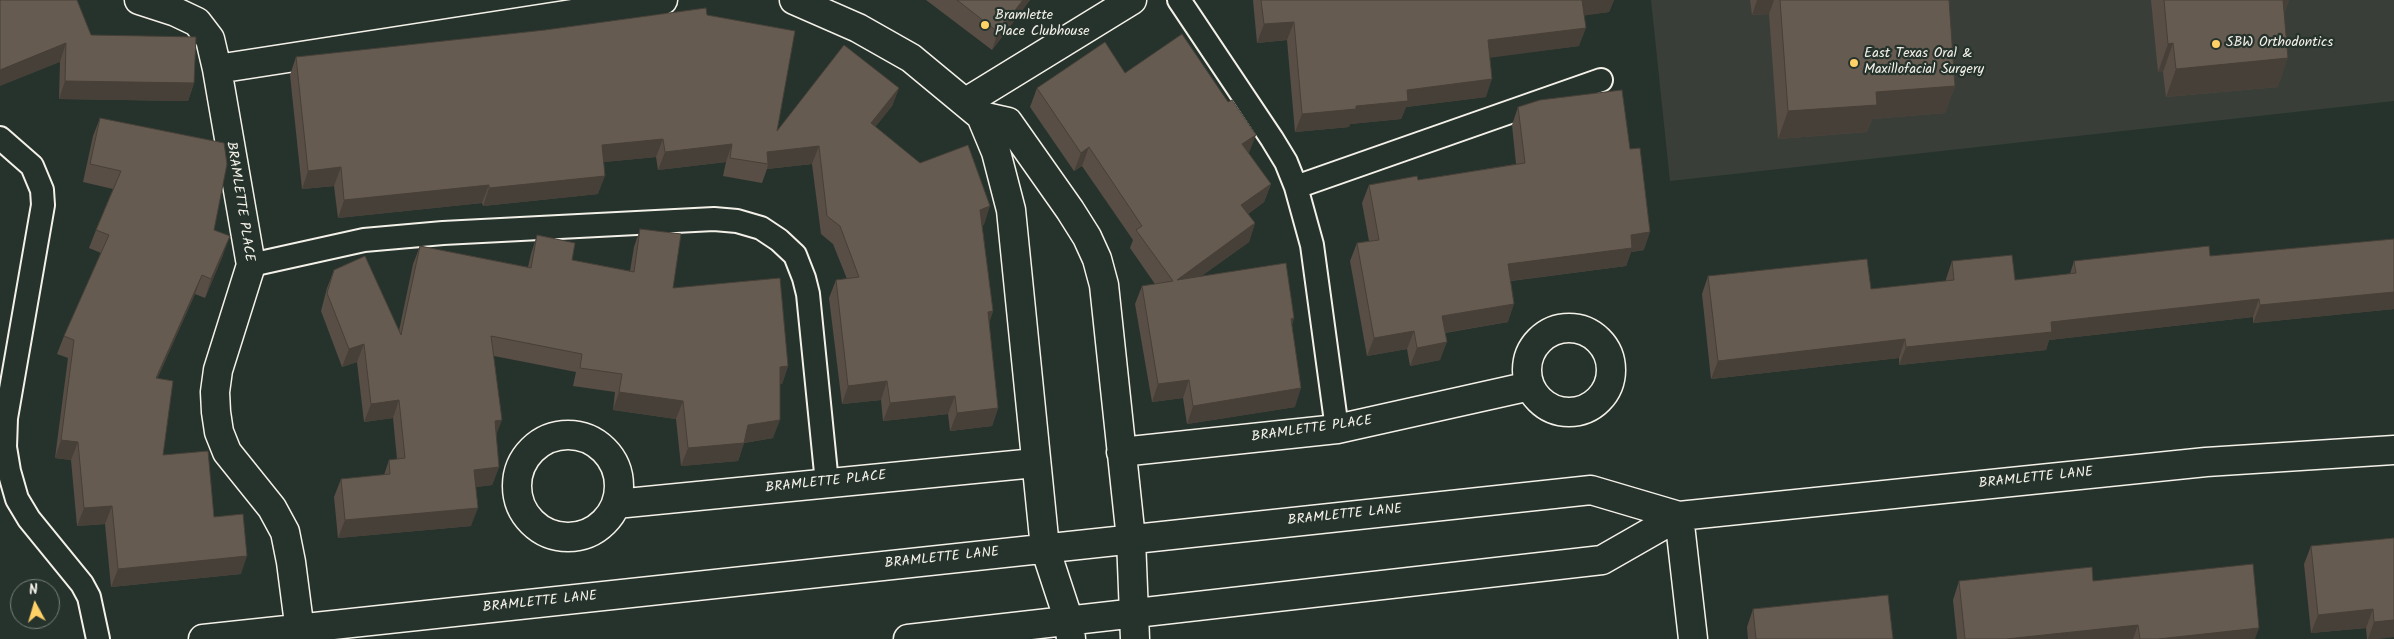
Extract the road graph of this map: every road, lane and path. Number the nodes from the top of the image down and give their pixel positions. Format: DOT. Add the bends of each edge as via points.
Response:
graph roads {
  1 [pos="139,0"];
  2 [pos="663,0"];
  3 [pos="794,0"];
  4 [pos="1132,0"];
  5 [pos="1179,0"];
  6 [pos="217,69"];
  7 [pos="1601,80"];
  8 [pos="973,109"];
  9 [pos="0,138"];
  10 [pos="1296,187"];
  11 [pos="251,265"];
  12 [pos="1530,386"];
  13 [pos="1337,429"];
  14 [pos="2394,450"];
  15 [pos="1121,452"];
  16 [pos="1035,463"];
  17 [pos="827,483"];
  18 [pos="616,504"];
  19 [pos="1679,516"];
  20 [pos="1132,539"];
  21 [pos="1045,548"];
  22 [pos="1134,627"];
  23 [pos="1070,630"];
  24 [pos="300,634"];
  25 [pos="98,639"];
  26 [pos="203,639"];
  27 [pos="908,639"];
  28 [pos="1693,639"];
  1 -- 6 [label="street, BRAMLETTE PLACE" via="197,22 210,39"];
  2 -- 6 [label="street"];
  3 -- 8 [label="street" via="858,28 911,58"];
  4 -- 8 [label="street"];
  5 -- 10 [label="lane" via="1272,139"];
  6 -- 11 [label="street, BRAMLETTE PLACE"];
  7 -- 10 [label="lane"];
  8 -- 15 [label="street" via="1008,122 1070,210 1097,259 1104,285"];
  8 -- 16 [label="street" via="996,152 1011,210"];
  9 -- 25 [label="lane" via="36,173 43,205 6,418 5,447 9,472 17,499 29,519 89,597"];
  10 -- 13 [label="lane" via="1312,245"];
  11 -- 17 [label="lane" via="364,240 443,233 714,219 761,228 795,255 804,278"];
  11 -- 24 [label="street, BRAMLETTE PLACE" via="218,370 216,412 227,452 272,508 284,532 292,562"];
  12 -- 13 [label="street, BRAMLETTE PLACE"];
  13 -- 15 [label="street, BRAMLETTE PLACE"];
  14 -- 19 [label="street, BRAMLETTE LANE" via="2206,462"];
  15 -- 20 [label="street"];
  16 -- 17 [label="street, BRAMLETTE PLACE"];
  16 -- 21 [label="street"];
  17 -- 18 [label="street, BRAMLETTE PLACE"];
  19 -- 20 [label="street, BRAMLETTE LANE" via="1592,490"];
  19 -- 22 [label="street, BRAMLETTE LANE" via="1602,560"];
  19 -- 28 [label="street"];
  20 -- 21 [label="street, BRAMLETTE LANE"];
  20 -- 22 [label="street"];
  21 -- 23 [label="street"];
  21 -- 24 [label="street, BRAMLETTE LANE"];
  22 -- 23 [label="street, BRAMLETTE LANE"];
  23 -- 27 [label="street, BRAMLETTE LANE"];
  24 -- 26 [label="street, BRAMLETTE LANE"];
}
